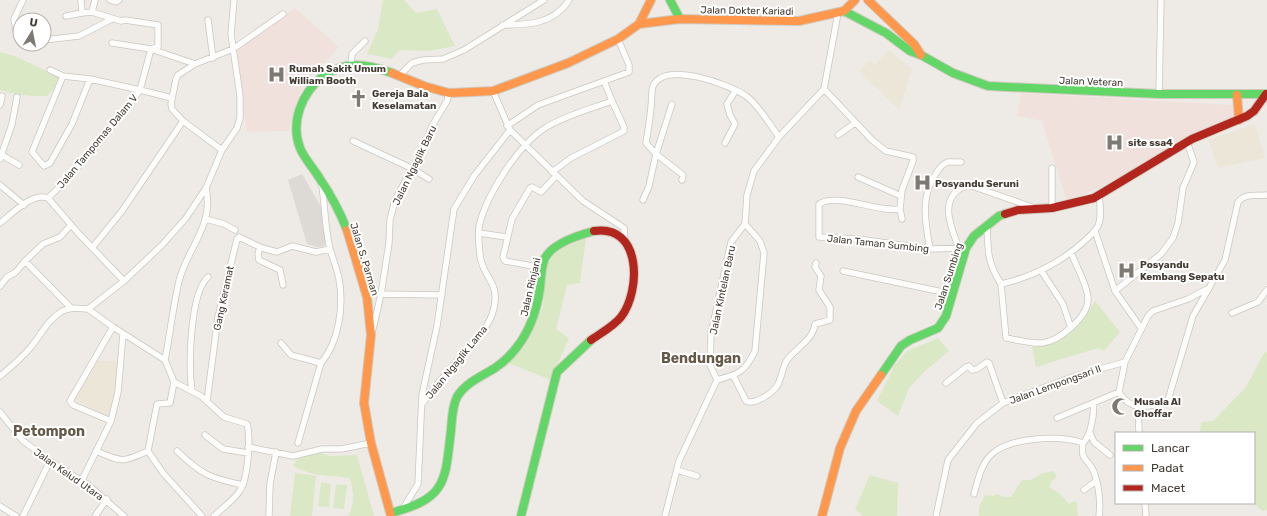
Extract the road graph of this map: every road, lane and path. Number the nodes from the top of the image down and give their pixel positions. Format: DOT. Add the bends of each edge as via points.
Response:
graph roads {
  1 [pos="23,0"];
  2 [pos="81,0"];
  3 [pos="95,0"];
  4 [pos="110,0"];
  5 [pos="119,0"];
  6 [pos="234,0"];
  7 [pos="544,0"];
  8 [pos="569,0"];
  9 [pos="651,0"];
  10 [pos="670,0"];
  11 [pos="855,0"];
  12 [pos="868,0"];
  13 [pos="1161,0"];
  14 [pos="18,12"];
  15 [pos="92,12"];
  16 [pos="841,12"];
  17 [pos="82,13"];
  18 [pos="283,14"];
  19 [pos="66,16"];
  20 [pos="112,19"];
  21 [pos="680,19"];
  22 [pos="208,20"];
  23 [pos="639,24"];
  24 [pos="502,25"];
  25 [pos="52,39"];
  26 [pos="618,39"];
  27 [pos="365,41"];
  28 [pos="112,43"];
  29 [pos="150,49"];
  30 [pos="233,49"];
  31 [pos="921,55"];
  32 [pos="213,58"];
  33 [pos="195,64"];
  34 [pos="351,65"];
  35 [pos="50,70"];
  36 [pos="63,76"];
  37 [pos="400,76"];
  38 [pos="90,79"];
  39 [pos="604,81"];
  40 [pos="824,89"];
  41 [pos="140,90"];
  42 [pos="736,90"];
  43 [pos="493,91"];
  44 [pos="449,93"];
  45 [pos="1159,94"];
  46 [pos="1266,94"];
  47 [pos="1237,95"];
  48 [pos="2,96"];
  49 [pos="16,97"];
  50 [pos="172,98"];
  51 [pos="612,101"];
  52 [pos="672,104"];
  53 [pos="0,105"];
  54 [pos="1239,120"];
  55 [pos="183,121"];
  56 [pos="855,123"];
  57 [pos="509,128"];
  58 [pos="838,135"];
  59 [pos="779,137"];
  60 [pos="354,141"];
  61 [pos="1187,142"];
  62 [pos="724,143"];
  63 [pos="525,144"];
  64 [pos="222,150"];
  65 [pos="656,154"];
  66 [pos="1,156"];
  67 [pos="961,162"];
  68 [pos="19,165"];
  69 [pos="411,168"];
  70 [pos="1052,168"];
  71 [pos="554,174"];
  72 [pos="858,177"];
  73 [pos="429,179"];
  74 [pos="682,180"];
  75 [pos="322,183"];
  76 [pos="0,185"];
  77 [pos="206,188"];
  78 [pos="1099,195"];
  79 [pos="1267,195"];
  80 [pos="902,196"];
  81 [pos="48,198"];
  82 [pos="643,200"];
  83 [pos="24,204"];
  84 [pos="900,208"];
  85 [pos="1048,209"];
  86 [pos="206,219"];
  87 [pos="902,219"];
  88 [pos="0,223"];
  89 [pos="745,224"];
  90 [pos="71,225"];
  91 [pos="987,225"];
  92 [pos="235,230"];
  93 [pos="1095,231"];
  94 [pos="478,233"];
  95 [pos="506,237"];
  96 [pos="625,240"];
  97 [pos="260,247"];
  98 [pos="92,248"];
  99 [pos="962,248"];
  100 [pos="330,249"];
  101 [pos="930,249"];
  102 [pos="1071,252"];
  103 [pos="24,261"];
  104 [pos="816,263"];
  105 [pos="543,268"];
  106 [pos="843,271"];
  107 [pos="1042,272"];
  108 [pos="208,277"];
  109 [pos="124,281"];
  110 [pos="1001,284"];
  111 [pos="283,285"];
  112 [pos="0,286"];
  113 [pos="1209,288"];
  114 [pos="1267,290"];
  115 [pos="1115,291"];
  116 [pos="381,294"];
  117 [pos="952,294"];
  118 [pos="442,295"];
  119 [pos="72,308"];
  120 [pos="88,309"];
  121 [pos="1232,313"];
  122 [pos="113,327"];
  123 [pos="1071,328"];
  124 [pos="1141,328"];
  125 [pos="123,334"];
  126 [pos="371,335"];
  127 [pos="281,343"];
  128 [pos="165,360"];
  129 [pos="1125,362"];
  130 [pos="321,363"];
  131 [pos="0,376"];
  132 [pos="732,376"];
  133 [pos="717,380"];
  134 [pos="174,382"];
  135 [pos="946,383"];
  136 [pos="192,390"];
  137 [pos="1119,392"];
  138 [pos="207,401"];
  139 [pos="1003,403"];
  140 [pos="422,404"];
  141 [pos="1093,404"];
  142 [pos="1138,405"];
  143 [pos="0,412"];
  144 [pos="1057,418"];
  145 [pos="111,421"];
  146 [pos="1139,432"];
  147 [pos="1090,433"];
  148 [pos="205,435"];
  149 [pos="298,443"];
  150 [pos="371,443"];
  151 [pos="1083,443"];
  152 [pos="248,450"];
  153 [pos="96,451"];
  154 [pos="148,451"];
  155 [pos="177,451"];
  156 [pos="276,452"];
  157 [pos="1110,455"];
  158 [pos="50,461"];
  159 [pos="677,470"];
  160 [pos="697,476"];
  161 [pos="82,480"];
  162 [pos="1096,481"];
  163 [pos="243,485"];
  164 [pos="1084,490"];
  165 [pos="974,494"];
  166 [pos="107,499"];
  167 [pos="1144,504"];
  168 [pos="0,506"];
  169 [pos="402,511"];
  170 [pos="391,515"];
  171 [pos="16,516"];
  172 [pos="23,516"];
  173 [pos="95,516"];
  174 [pos="124,516"];
  175 [pos="202,516"];
  176 [pos="214,516"];
  177 [pos="269,516"];
  178 [pos="521,516"];
  179 [pos="665,516"];
  180 [pos="822,516"];
  181 [pos="936,516"];
  182 [pos="1099,516"];
  183 [pos="1146,516"];
  1 -- 14 [label="street"];
  2 -- 17 [label="street"];
  3 -- 15 [label="street"];
  4 -- 5 [label="street"];
  6 -- 30 [label="street" via="231,34"];
  7 -- 24 [label="street"];
  8 -- 24 [label="street" via="558,13 540,23"];
  9 -- 23 [label="main road"];
  10 -- 21 [label="main road"];
  11 -- 16 [label="main road"];
  12 -- 31 [label="main road, Jalan Veteran" via="914,44"];
  13 -- 45 [label="street"];
  15 -- 17 [label="street"];
  15 -- 20 [label="street"];
  16 -- 21 [label="main road, Jalan Dokter Kariadi" via="792,21"];
  16 -- 31 [label="main road, Jalan Veteran" via="886,33 910,51"];
  16 -- 40 [label="street"];
  17 -- 19 [label="street"];
  18 -- 30 [label="street"];
  20 -- 25 [label="street" via="79,36"];
  20 -- 29 [label="street" via="158,25 158,47"];
  21 -- 23 [label="main road, Jalan Dokter Kariadi"];
  22 -- 32 [label="street"];
  23 -- 26 [label="main road, Jalan S. Parman"];
  24 -- 37 [label="street" via="464,50 443,59 412,63"];
  26 -- 39 [label="street, Jalan Ngaglik Lama" via="629,65 629,72"];
  26 -- 43 [label="main road, Jalan S. Parman" via="568,63"];
  27 -- 34 [label="street" via="352,54"];
  28 -- 29 [label="street"];
  29 -- 33 [label="street"];
  29 -- 41 [label="street"];
  30 -- 32 [label="street"];
  30 -- 64 [label="street" via="240,96 240,118 237,128"];
  31 -- 45 [label="main road, Jalan Veteran" via="953,73 988,86"];
  32 -- 33 [label="street"];
  33 -- 50 [label="street" via="178,75"];
  34 -- 37 [label="main road, Jalan S. Parman" via="366,64"];
  34 -- 75 [label="main road, Jalan S. Parman" via="330,70 319,79 307,93 298,113 297,135 300,148"];
  35 -- 36 [label="street"];
  36 -- 38 [label="street"];
  36 -- 38 [label="street" via="32,152 44,166 50,163 72,124"];
  37 -- 44 [label="main road, Jalan S. Parman"];
  38 -- 41 [label="street"];
  39 -- 51 [label="street"];
  39 -- 57 [label="street, Jalan Ngaglik Lama" via="538,105"];
  40 -- 56 [label="street"];
  40 -- 59 [label="street"];
  41 -- 50 [label="street, Jalan Tampomas Dalam V"];
  41 -- 81 [label="street, Jalan Tampomas Dalam V"];
  42 -- 59 [label="street" via="753,103"];
  42 -- 62 [label="street" via="728,104 735,124"];
  42 -- 65 [label="street" via="720,83 690,76 668,76 656,82 653,86 646,143"];
  43 -- 44 [label="main road, Jalan S. Parman"];
  43 -- 57 [label="street"];
  44 -- 69 [label="street, Jalan Ngaglik Baru" via="448,101"];
  45 -- 47 [label="main road, Jalan Veteran"];
  46 -- 47 [label="main road, Jalan Veteran"];
  46 -- 54 [label="main road, Jalan Sumbing" via="1254,111"];
  47 -- 54 [label="main road"];
  48 -- 53 [label="street"];
  49 -- 66 [label="street" via="12,124"];
  50 -- 55 [label="street" via="172,109"];
  51 -- 63 [label="street, Jalan Ngaglik Lama" via="546,127"];
  51 -- 71 [label="street" via="624,131 570,158"];
  52 -- 65 [label="street"];
  54 -- 61 [label="main road, Jalan Sumbing"];
  55 -- 64 [label="street"];
  55 -- 98 [label="street" via="122,211"];
  56 -- 58 [label="street"];
  56 -- 80 [label="street" via="886,151 913,157"];
  57 -- 63 [label="street"];
  57 -- 118 [label="street, Jalan Ngaglik Lama" via="454,209"];
  59 -- 89 [label="street" via="754,171 749,183"];
  60 -- 69 [label="street"];
  61 -- 78 [label="main road, Jalan Sumbing"];
  61 -- 115 [label="street" via="1194,162 1183,188 1173,238 1160,254"];
  63 -- 71 [label="street"];
  63 -- 94 [label="street, Jalan Ngaglik Lama" via="501,178 483,214"];
  64 -- 77 [label="street"];
  65 -- 74 [label="street" via="683,175"];
  65 -- 82 [label="street" via="652,178"];
  66 -- 68 [label="street"];
  67 -- 101 [label="street" via="948,162 941,166 927,188 925,222"];
  69 -- 73 [label="street"];
  69 -- 116 [label="street, Jalan Ngaglik Baru" via="392,210"];
  70 -- 85 [label="street"];
  71 -- 95 [label="street" via="541,192 530,188 512,219"];
  71 -- 96 [label="street" via="583,201 624,228"];
  72 -- 80 [label="street"];
  75 -- 100 [label="street"];
  75 -- 126 [label="main road, Jalan S. Parman" via="330,194 353,246 368,297"];
  76 -- 83 [label="street"];
  77 -- 86 [label="street" via="209,208"];
  77 -- 109 [label="street" via="186,218"];
  78 -- 85 [label="main road, Jalan Sumbing"];
  78 -- 93 [label="street" via="1100,219"];
  79 -- 113 [label="street" via="1248,196 1238,202 1224,260"];
  80 -- 84 [label="street"];
  81 -- 83 [label="street" via="40,197"];
  81 -- 90 [label="street"];
  83 -- 88 [label="street"];
  84 -- 87 [label="street"];
  84 -- 101 [label="street, Jalan Taman Sumbing" via="895,210 824,201 819,204 819,237"];
  85 -- 91 [label="main road, Jalan Sumbing" via="1010,212"];
  85 -- 99 [label="street" via="1019,204 968,185 962,187 951,197 948,207 954,234"];
  86 -- 92 [label="street"];
  86 -- 128 [label="street" via="180,280"];
  89 -- 132 [label="street" via="760,241 764,253 759,321 755,351 748,365"];
  89 -- 133 [label="street, Jalan Kintelan Baru" via="731,242 711,334 710,365"];
  90 -- 98 [label="street"];
  90 -- 103 [label="street" via="60,236 43,244"];
  91 -- 99 [label="main road, Jalan Sumbing"];
  91 -- 110 [label="street" via="988,258"];
  93 -- 102 [label="street"];
  93 -- 115 [label="street"];
  94 -- 95 [label="street"];
  94 -- 140 [label="street, Jalan Ngaglik Lama" via="480,257 497,294 494,309 484,328"];
  95 -- 105 [label="street" via="504,259"];
  96 -- 105 [label="main road, Jalan Rinjani" via="613,232 583,235 561,244 550,252 545,258"];
  96 -- 178 [label="main road" via="634,258 634,283 627,304 620,318 572,355 557,372"];
  97 -- 100 [label="street, Gang Keramat" via="277,252 292,246 316,252"];
  97 -- 111 [label="street" via="259,260 280,270"];
  97 -- 138 [label="street, Gang Keramat" via="244,238 237,239 218,317"];
  98 -- 109 [label="street"];
  99 -- 101 [label="street, Jalan Taman Sumbing"];
  99 -- 117 [label="main road, Jalan Sumbing"];
  100 -- 130 [label="street" via="339,278 340,318 333,342"];
  102 -- 107 [label="street"];
  102 -- 123 [label="street" via="1088,300 1080,318"];
  103 -- 112 [label="street"];
  103 -- 119 [label="street"];
  104 -- 132 [label="street" via="821,276 819,290 830,307 830,320 815,324 813,333 786,362 777,387 755,402 746,401"];
  105 -- 169 [label="main road, Jalan Rinjani" via="538,305 527,333 507,358 458,396 453,413 447,462 438,492 420,506"];
  106 -- 117 [label="street"];
  107 -- 110 [label="street"];
  107 -- 123 [label="street" via="1063,304"];
  108 -- 136 [label="street" via="201,286 191,333"];
  109 -- 120 [label="street"];
  110 -- 123 [label="street" via="1006,338 1044,343"];
  113 -- 124 [label="street" via="1188,299 1153,311"];
  113 -- 142 [label="street" via="1192,316 1168,400 1164,404"];
  114 -- 121 [label="street" via="1258,302"];
  115 -- 124 [label="street"];
  116 -- 118 [label="street"];
  116 -- 126 [label="street, Jalan Ngaglik Baru"];
  117 -- 180 [label="main road, Jalan Sumbing" via="946,316 938,328 901,346 856,411 840,448"];
  118 -- 140 [label="street, Jalan Ngaglik Lama"];
  119 -- 120 [label="street"];
  119 -- 131 [label="street" via="53,318 31,348"];
  120 -- 122 [label="street"];
  122 -- 125 [label="street"];
  122 -- 145 [label="street" via="70,401"];
  124 -- 129 [label="street"];
  125 -- 128 [label="street"];
  125 -- 145 [label="street" via="118,392"];
  126 -- 150 [label="main road, Jalan S. Parman" via="364,394"];
  127 -- 130 [label="street" via="291,355"];
  128 -- 134 [label="street"];
  129 -- 137 [label="street"];
  129 -- 139 [label="street, Jalan Lempongsari II" via="1075,376"];
  130 -- 149 [label="street"];
  132 -- 133 [label="street"];
  133 -- 159 [label="street" via="679,460"];
  134 -- 136 [label="street"];
  134 -- 154 [label="street" via="170,403 157,404"];
  135 -- 139 [label="street" via="966,367 969,366 972,370 987,362 990,363"];
  136 -- 138 [label="street"];
  137 -- 141 [label="street"];
  137 -- 142 [label="street" via="1127,401"];
  138 -- 152 [label="street" via="224,417 245,423 248,427"];
  139 -- 181 [label="street, Jalan Lempongsari II" via="977,423 948,460"];
  140 -- 169 [label="street, Jalan Ngaglik Lama" via="418,484"];
  141 -- 144 [label="street"];
  141 -- 147 [label="street"];
  142 -- 146 [label="street"];
  143 -- 158 [label="street, Jalan Kelud Utara" via="22,440"];
  145 -- 153 [label="street"];
  147 -- 151 [label="street"];
  147 -- 157 [label="street" via="1094,442"];
  148 -- 152 [label="street" via="223,449"];
  150 -- 156 [label="street" via="299,456"];
  150 -- 170 [label="main road, Jalan S. Parman"];
  151 -- 162 [label="street" via="1082,456 1094,470"];
  151 -- 165 [label="street" via="1045,438 1011,443 993,453 980,470"];
  152 -- 156 [label="street"];
  152 -- 163 [label="street"];
  153 -- 154 [label="street" via="116,460 126,460"];
  153 -- 161 [label="street"];
  154 -- 175 [label="street" via="163,473"];
  155 -- 163 [label="street" via="214,479"];
  156 -- 177 [label="street" via="270,484"];
  158 -- 161 [label="street, Jalan Kelud Utara"];
  158 -- 172 [label="street"];
  159 -- 160 [label="street"];
  159 -- 179 [label="street"];
  161 -- 166 [label="street, Jalan Kelud Utara"];
  162 -- 164 [label="street"];
  162 -- 182 [label="street" via="1101,499"];
  163 -- 176 [label="street"];
  166 -- 173 [label="street"];
  166 -- 174 [label="street, Jalan Kelud Utara"];
  167 -- 183 [label="street"];
  168 -- 171 [label="street"];
  169 -- 170 [label="main road, Jalan Rinjani"];
}
